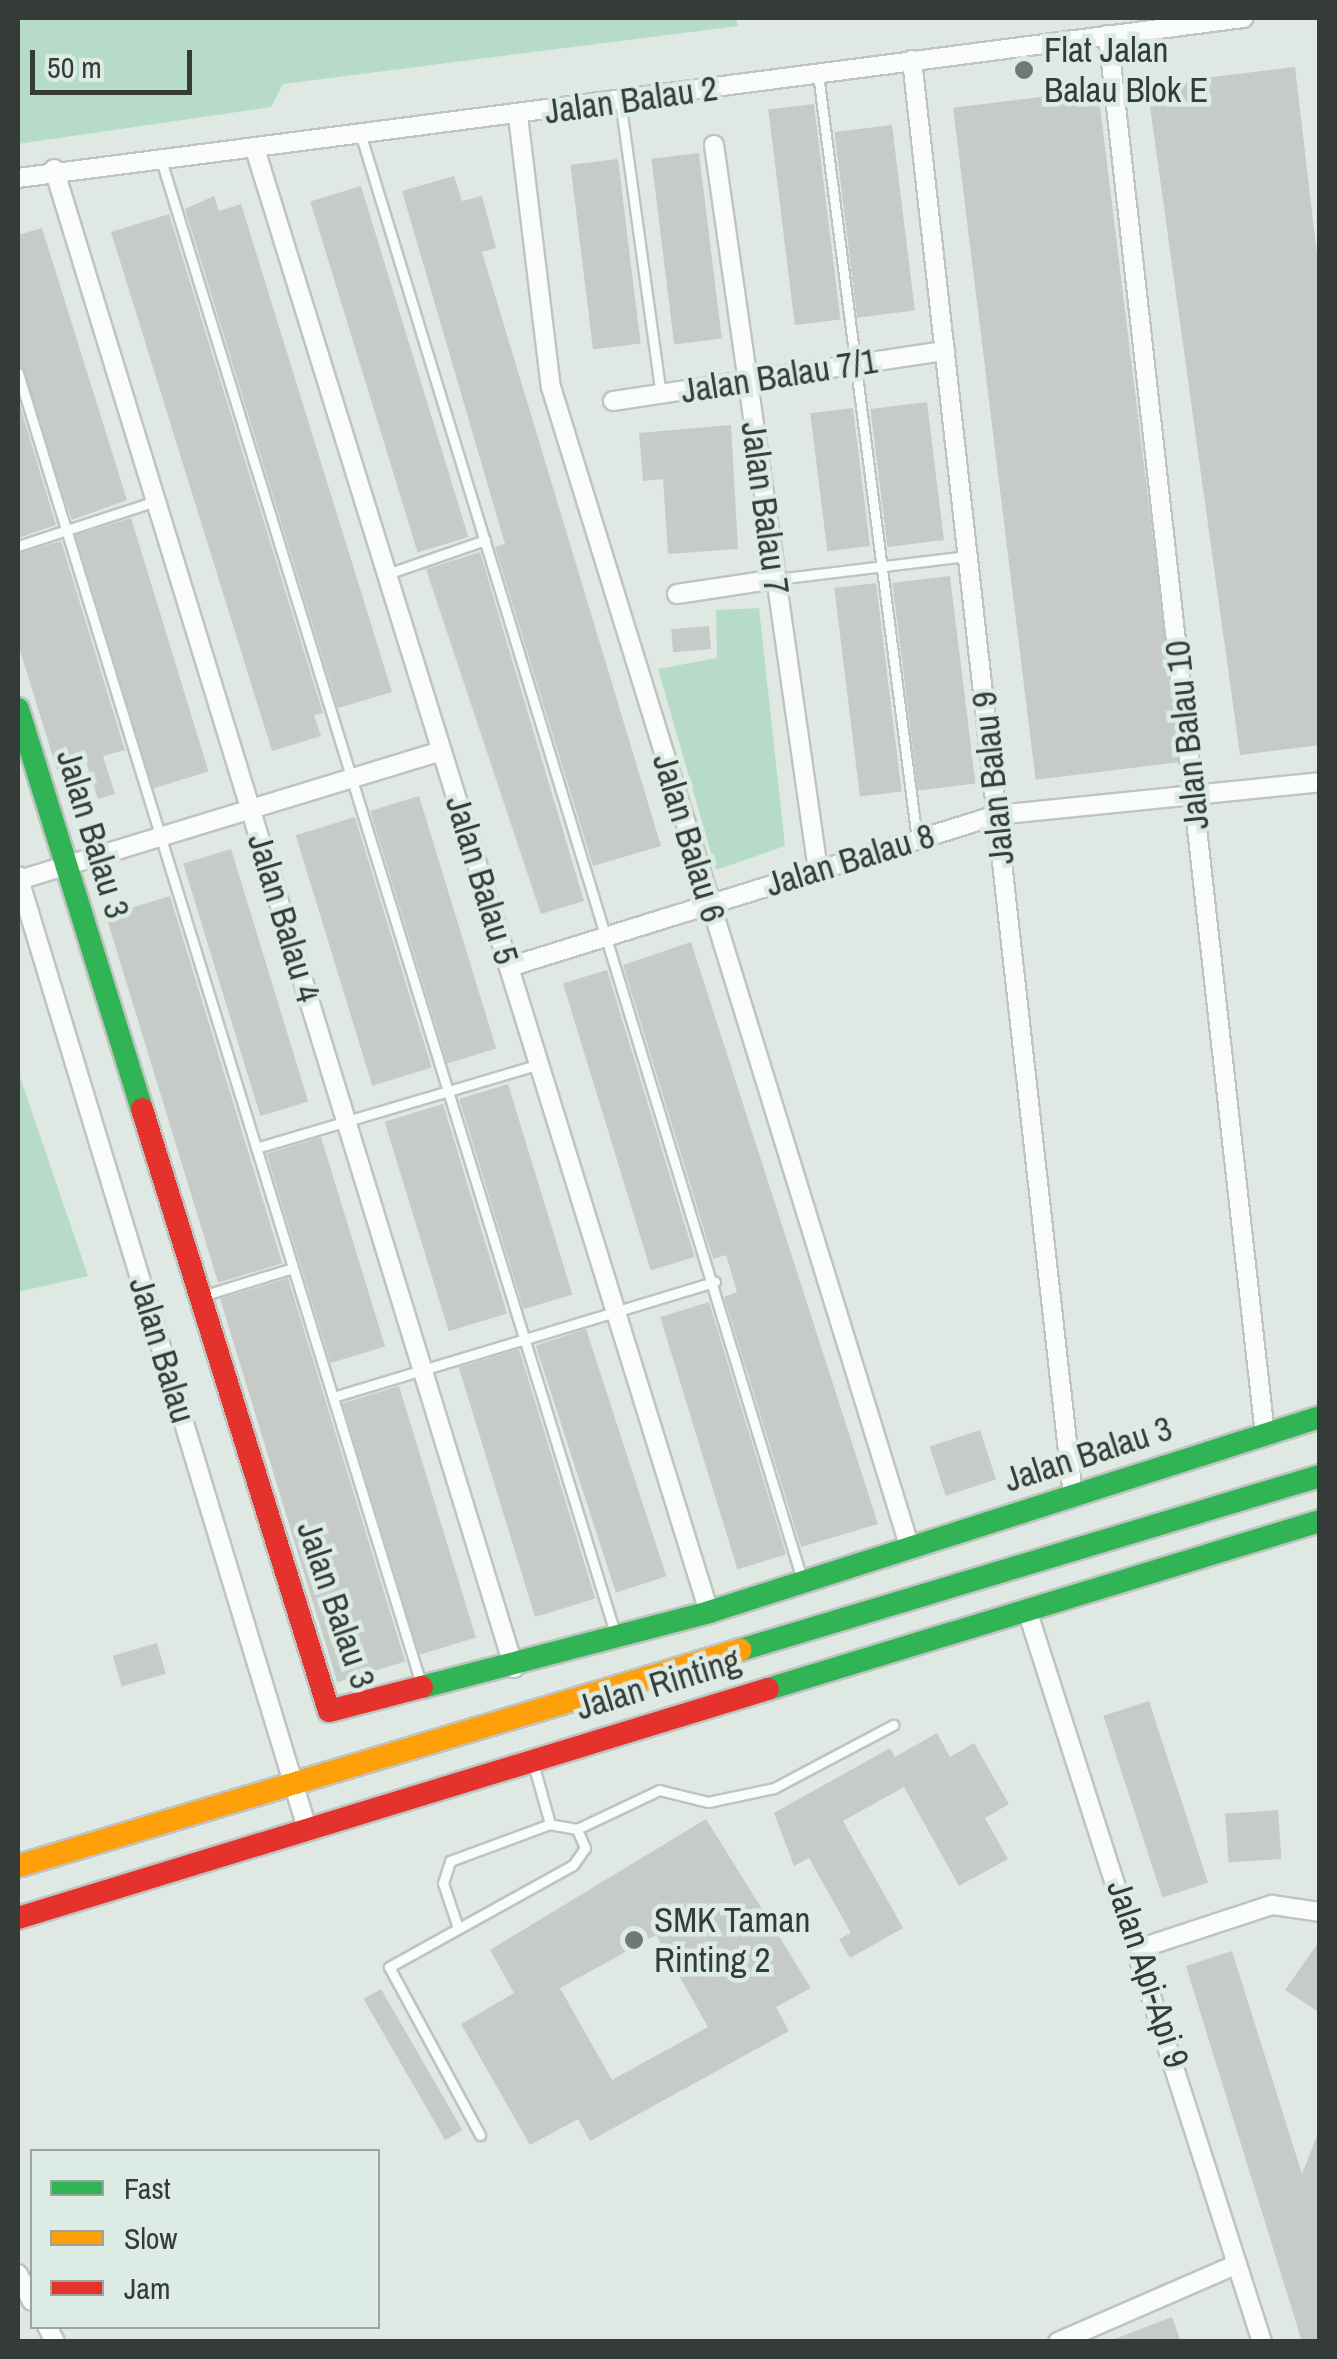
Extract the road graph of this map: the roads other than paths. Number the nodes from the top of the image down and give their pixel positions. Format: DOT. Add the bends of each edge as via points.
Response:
graph roads {
  1 [pos="1244,18"];
  2 [pos="1108,35"];
  3 [pos="912,60"];
  4 [pos="818,72"];
  5 [pos="620,100"];
  6 [pos="518,116"];
  7 [pos="360,136"];
  8 [pos="714,145"];
  9 [pos="255,149"];
  10 [pos="159,154"];
  11 [pos="54,169"];
  12 [pos="18,178"];
  13 [pos="944,351"];
  14 [pos="859,364"];
  15 [pos="18,373"];
  16 [pos="747,380"];
  17 [pos="660,394"];
  18 [pos="613,401"];
  19 [pos="156,502"];
  20 [pos="66,530"];
  21 [pos="485,540"];
  22 [pos="18,546"];
  23 [pos="968,556"];
  24 [pos="884,566"];
  25 [pos="387,574"];
  26 [pos="776,579"];
  27 [pos="677,594"];
  28 [pos="18,709"];
  29 [pos="442,751"];
  30 [pos="352,779"];
  31 [pos="1320,782"];
  32 [pos="1193,795"];
  33 [pos="251,809"];
  34 [pos="997,814"];
  35 [pos="160,837"];
  36 [pos="917,840"];
  37 [pos="66,866"];
  38 [pos="818,870"];
  39 [pos="18,878"];
  40 [pos="710,904"];
  41 [pos="607,936"];
  42 [pos="509,967"];
  43 [pos="539,1064"];
  44 [pos="448,1091"];
  45 [pos="346,1121"];
  46 [pos="256,1148"];
  47 [pos="293,1268"];
  48 [pos="715,1282"];
  49 [pos="200,1297"];
  50 [pos="616,1312"];
  51 [pos="524,1340"];
  52 [pos="423,1370"];
  53 [pos="333,1397"];
  54 [pos="1320,1416"];
  55 [pos="1265,1434"];
  56 [pos="1320,1476"];
  57 [pos="1073,1496"];
  58 [pos="1320,1520"];
  59 [pos="910,1548"];
  60 [pos="803,1582"];
  61 [pos="1027,1610"];
  62 [pos="710,1612"];
  63 [pos="616,1638"];
  64 [pos="514,1668"];
  65 [pos="424,1691"];
  66 [pos="893,1725"];
  67 [pos="532,1758"];
  68 [pos="292,1779"];
  69 [pos="550,1824"];
  70 [pos="306,1825"];
  71 [pos="578,1829"];
  72 [pos="18,1866"];
  73 [pos="1320,1912"];
  74 [pos="18,1918"];
  75 [pos="457,1925"];
  76 [pos="1141,1948"];
  77 [pos="480,2135"];
  78 [pos="1237,2264"];
  79 [pos="1058,2342"];
  80 [pos="1262,2342"];
  1 -- 2 [label="street, Jalan Balau 2"];
  2 -- 3 [label="street, Jalan Balau 2"];
  2 -- 32 [label="street, Jalan Balau 10"];
  3 -- 4 [label="street, Jalan Balau 2"];
  3 -- 13 [label="street, Jalan Balau 9"];
  4 -- 5 [label="street, Jalan Balau 2"];
  4 -- 14 [label="lane"];
  5 -- 6 [label="street, Jalan Balau 2"];
  5 -- 17 [label="lane"];
  6 -- 7 [label="street, Jalan Balau 2"];
  6 -- 40 [label="street, Jalan Balau 6" via="551,387"];
  7 -- 9 [label="street, Jalan Balau 2"];
  7 -- 21 [label="lane"];
  8 -- 16 [label="street, Jalan Balau 7"];
  9 -- 10 [label="street, Jalan Balau 2"];
  9 -- 25 [label="street, Jalan Balau 5"];
  10 -- 11 [label="street, Jalan Balau 2"];
  10 -- 30 [label="lane"];
  11 -- 12 [label="street, Jalan Balau 2"];
  11 -- 19 [label="street, Jalan Balau 4"];
  13 -- 14 [label="street, Jalan Balau 7/1"];
  13 -- 23 [label="street, Jalan Balau 9"];
  14 -- 16 [label="street, Jalan Balau 7/1"];
  14 -- 24 [label="lane"];
  15 -- 20 [label="lane"];
  16 -- 17 [label="street, Jalan Balau 7/1"];
  16 -- 26 [label="street, Jalan Balau 7"];
  17 -- 18 [label="street, Jalan Balau 7/1"];
  19 -- 20 [label="lane"];
  19 -- 33 [label="street, Jalan Balau 4"];
  20 -- 22 [label="lane"];
  20 -- 35 [label="lane"];
  21 -- 25 [label="lane"];
  21 -- 41 [label="lane"];
  23 -- 24 [label="lane"];
  23 -- 34 [label="street, Jalan Balau 9"];
  24 -- 26 [label="lane"];
  24 -- 36 [label="lane"];
  25 -- 29 [label="street, Jalan Balau 5"];
  26 -- 27 [label="street"];
  26 -- 38 [label="street, Jalan Balau 7"];
  28 -- 37 [label="main road, Jalan Balau 3"];
  29 -- 30 [label="street"];
  29 -- 42 [label="street, Jalan Balau 5"];
  30 -- 33 [label="street"];
  30 -- 44 [label="lane"];
  31 -- 32 [label="street, Jalan Balau 8"];
  32 -- 34 [label="street, Jalan Balau 8"];
  32 -- 55 [label="street, Jalan Balau 10"];
  33 -- 35 [label="street"];
  33 -- 45 [label="street, Jalan Balau 4"];
  34 -- 36 [label="street, Jalan Balau 8"];
  34 -- 57 [label="street, Jalan Balau 9"];
  35 -- 37 [label="street"];
  35 -- 46 [label="lane"];
  36 -- 38 [label="street, Jalan Balau 8"];
  37 -- 39 [label="street"];
  37 -- 49 [label="main road, Jalan Balau 3"];
  38 -- 40 [label="street, Jalan Balau 8"];
  39 -- 68 [label="street, Jalan Balau"];
  40 -- 41 [label="street, Jalan Balau 8"];
  40 -- 59 [label="street, Jalan Balau 6"];
  41 -- 42 [label="street, Jalan Balau 8"];
  41 -- 48 [label="lane"];
  42 -- 43 [label="street, Jalan Balau 5"];
  43 -- 44 [label="lane"];
  43 -- 50 [label="street, Jalan Balau 5"];
  44 -- 45 [label="lane"];
  44 -- 51 [label="lane"];
  45 -- 46 [label="lane"];
  45 -- 52 [label="street, Jalan Balau 4"];
  46 -- 47 [label="lane"];
  47 -- 49 [label="lane"];
  47 -- 53 [label="lane"];
  48 -- 50 [label="lane"];
  48 -- 60 [label="lane"];
  49 -- 65 [label="main road, Jalan Balau 3" via="329,1711"];
  50 -- 51 [label="lane"];
  50 -- 62 [label="street, Jalan Balau 5"];
  51 -- 52 [label="lane"];
  51 -- 63 [label="lane"];
  52 -- 53 [label="lane"];
  52 -- 64 [label="street, Jalan Balau 4"];
  53 -- 65 [label="lane"];
  54 -- 55 [label="main road, Jalan Balau 3"];
  55 -- 57 [label="main road, Jalan Balau 3"];
  56 -- 68 [label="main road, Jalan Rinting"];
  57 -- 59 [label="main road, Jalan Balau 3"];
  58 -- 61 [label="main road, Jalan Rinting"];
  59 -- 60 [label="main road, Jalan Balau 3"];
  60 -- 62 [label="main road, Jalan Balau 3"];
  61 -- 67 [label="main road, Jalan Rinting"];
  61 -- 76 [label="street, Jalan Api-Api 9"];
  62 -- 63 [label="main road, Jalan Balau 3"];
  63 -- 64 [label="main road, Jalan Balau 3"];
  64 -- 65 [label="main road, Jalan Balau 3"];
  66 -- 71 [label="lane" via="774,1788 708,1802 659,1790"];
  67 -- 69 [label="lane"];
  67 -- 70 [label="main road, Jalan Rinting"];
  68 -- 70 [label="street, Jalan Balau"];
  68 -- 72 [label="main road, Jalan Rinting"];
  69 -- 71 [label="lane"];
  69 -- 75 [label="lane" via="450,1862 443,1883"];
  70 -- 74 [label="main road, Jalan Rinting"];
  71 -- 75 [label="lane" via="585,1848 573,1866"];
  73 -- 76 [label="street" via="1272,1905"];
  75 -- 77 [label="lane" via="396,1957 389,1973"];
  76 -- 78 [label="street, Jalan Api-Api 9"];
  78 -- 79 [label="street"];
  78 -- 80 [label="street, Jalan Api-Api 9"];
}
